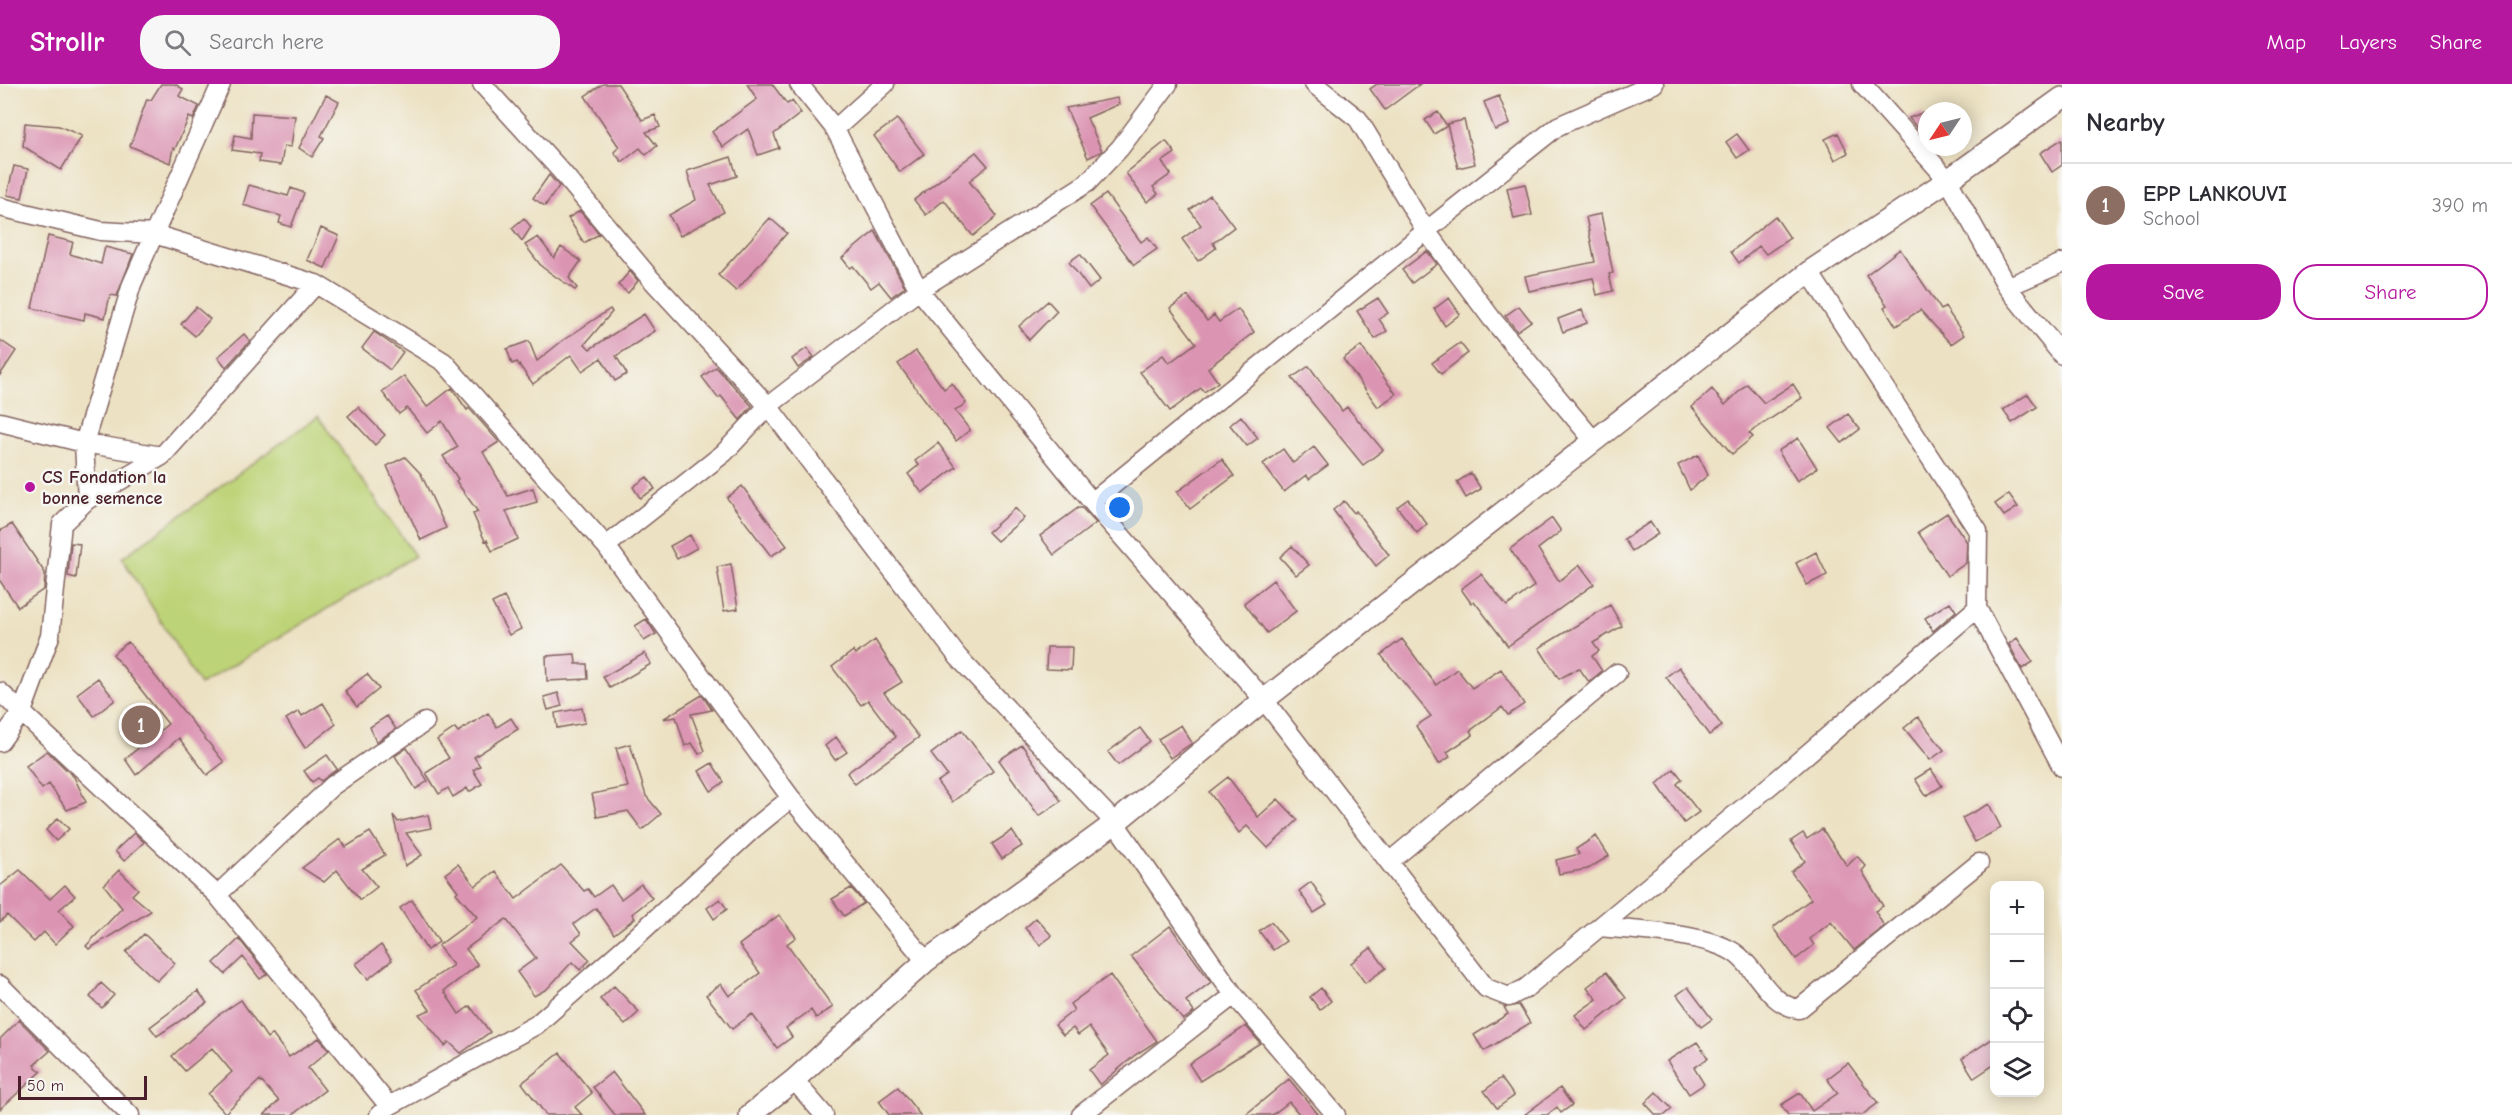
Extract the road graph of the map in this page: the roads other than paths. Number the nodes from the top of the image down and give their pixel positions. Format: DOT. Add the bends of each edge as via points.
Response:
graph roads {
  1 [pos="220,84"];
  2 [pos="482,84"];
  3 [pos="799,84"];
  4 [pos="885,84"];
  5 [pos="1168,84"];
  6 [pos="1314,84"];
  7 [pos="1654,84"];
  8 [pos="1862,84"];
  9 [pos="2062,98"];
  10 [pos="835,129"];
  11 [pos="1948,180"];
  12 [pos="0,207"];
  13 [pos="1426,231"];
  14 [pos="154,234"];
  15 [pos="2062,263"];
  16 [pos="1809,272"];
  17 [pos="316,284"];
  18 [pos="2007,287"];
  19 [pos="919,290"];
  20 [pos="2062,355"];
  21 [pos="768,406"];
  22 [pos="0,422"];
  23 [pos="1594,441"];
  24 [pos="84,443"];
  25 [pos="162,456"];
  26 [pos="87,500"];
  27 [pos="1092,502"];
  28 [pos="606,546"];
  29 [pos="1977,608"];
  30 [pos="1617,673"];
  31 [pos="0,692"];
  32 [pos="1264,700"];
  33 [pos="22,712"];
  34 [pos="425,722"];
  35 [pos="0,742"];
  36 [pos="2062,768"];
  37 [pos="791,798"];
  38 [pos="1115,823"];
  39 [pos="1389,862"];
  40 [pos="1980,863"];
  41 [pos="217,895"];
  42 [pos="1601,927"];
  43 [pos="926,961"];
  44 [pos="0,985"];
  45 [pos="1234,995"];
  46 [pos="794,1080"];
  47 [pos="384,1110"];
  48 [pos="130,1115"];
  49 [pos="750,1115"];
  50 [pos="824,1115"];
  51 [pos="1081,1115"];
  52 [pos="1336,1115"];
  1 -- 14 [label="street"];
  2 -- 21 [label="street" via="650,278"];
  3 -- 10 [label="street"];
  4 -- 10 [label="street"];
  5 -- 19 [label="street" via="1120,148 1087,183"];
  6 -- 13 [label="street" via="1358,119"];
  7 -- 13 [label="street" via="1558,126"];
  8 -- 11 [label="street"];
  9 -- 11 [label="street"];
  10 -- 19 [label="street"];
  11 -- 16 [label="street"];
  11 -- 18 [label="street"];
  12 -- 14 [label="street" via="101,231"];
  13 -- 23 [label="street" via="1492,319"];
  13 -- 27 [label="street"];
  14 -- 17 [label="street"];
  14 -- 24 [label="street" via="132,284"];
  15 -- 18 [label="street"];
  16 -- 23 [label="street"];
  16 -- 29 [label="street" via="1978,531"];
  17 -- 25 [label="street"];
  17 -- 28 [label="street" via="444,362"];
  18 -- 20 [label="street"];
  19 -- 21 [label="street"];
  19 -- 27 [label="street"];
  21 -- 28 [label="street" via="724,453"];
  21 -- 38 [label="street" via="958,657"];
  22 -- 24 [label="street"];
  23 -- 32 [label="street"];
  24 -- 25 [label="street"];
  24 -- 26 [label="street"];
  25 -- 26 [label="street"];
  26 -- 33 [label="street" via="62,524 50,636"];
  27 -- 32 [label="street"];
  28 -- 37 [label="street"];
  29 -- 36 [label="street"];
  29 -- 42 [label="street"];
  30 -- 39 [label="street"];
  31 -- 33 [label="street"];
  32 -- 38 [label="street"];
  32 -- 39 [label="street"];
  33 -- 35 [label="street"];
  33 -- 41 [label="street"];
  34 -- 41 [label="street" via="332,786"];
  37 -- 43 [label="street"];
  37 -- 47 [label="street" via="536,1024"];
  38 -- 43 [label="street"];
  38 -- 45 [label="street"];
  39 -- 42 [label="street" via="1486,988 1509,997 1526,988"];
  40 -- 42 [label="street" via="1799,1009 1781,1003 1736,954 1720,946 1680,936"];
  41 -- 47 [label="street"];
  43 -- 46 [label="street"];
  44 -- 48 [label="street"];
  45 -- 51 [label="street"];
  45 -- 52 [label="street"];
  46 -- 49 [label="street"];
  46 -- 50 [label="street"];
}
